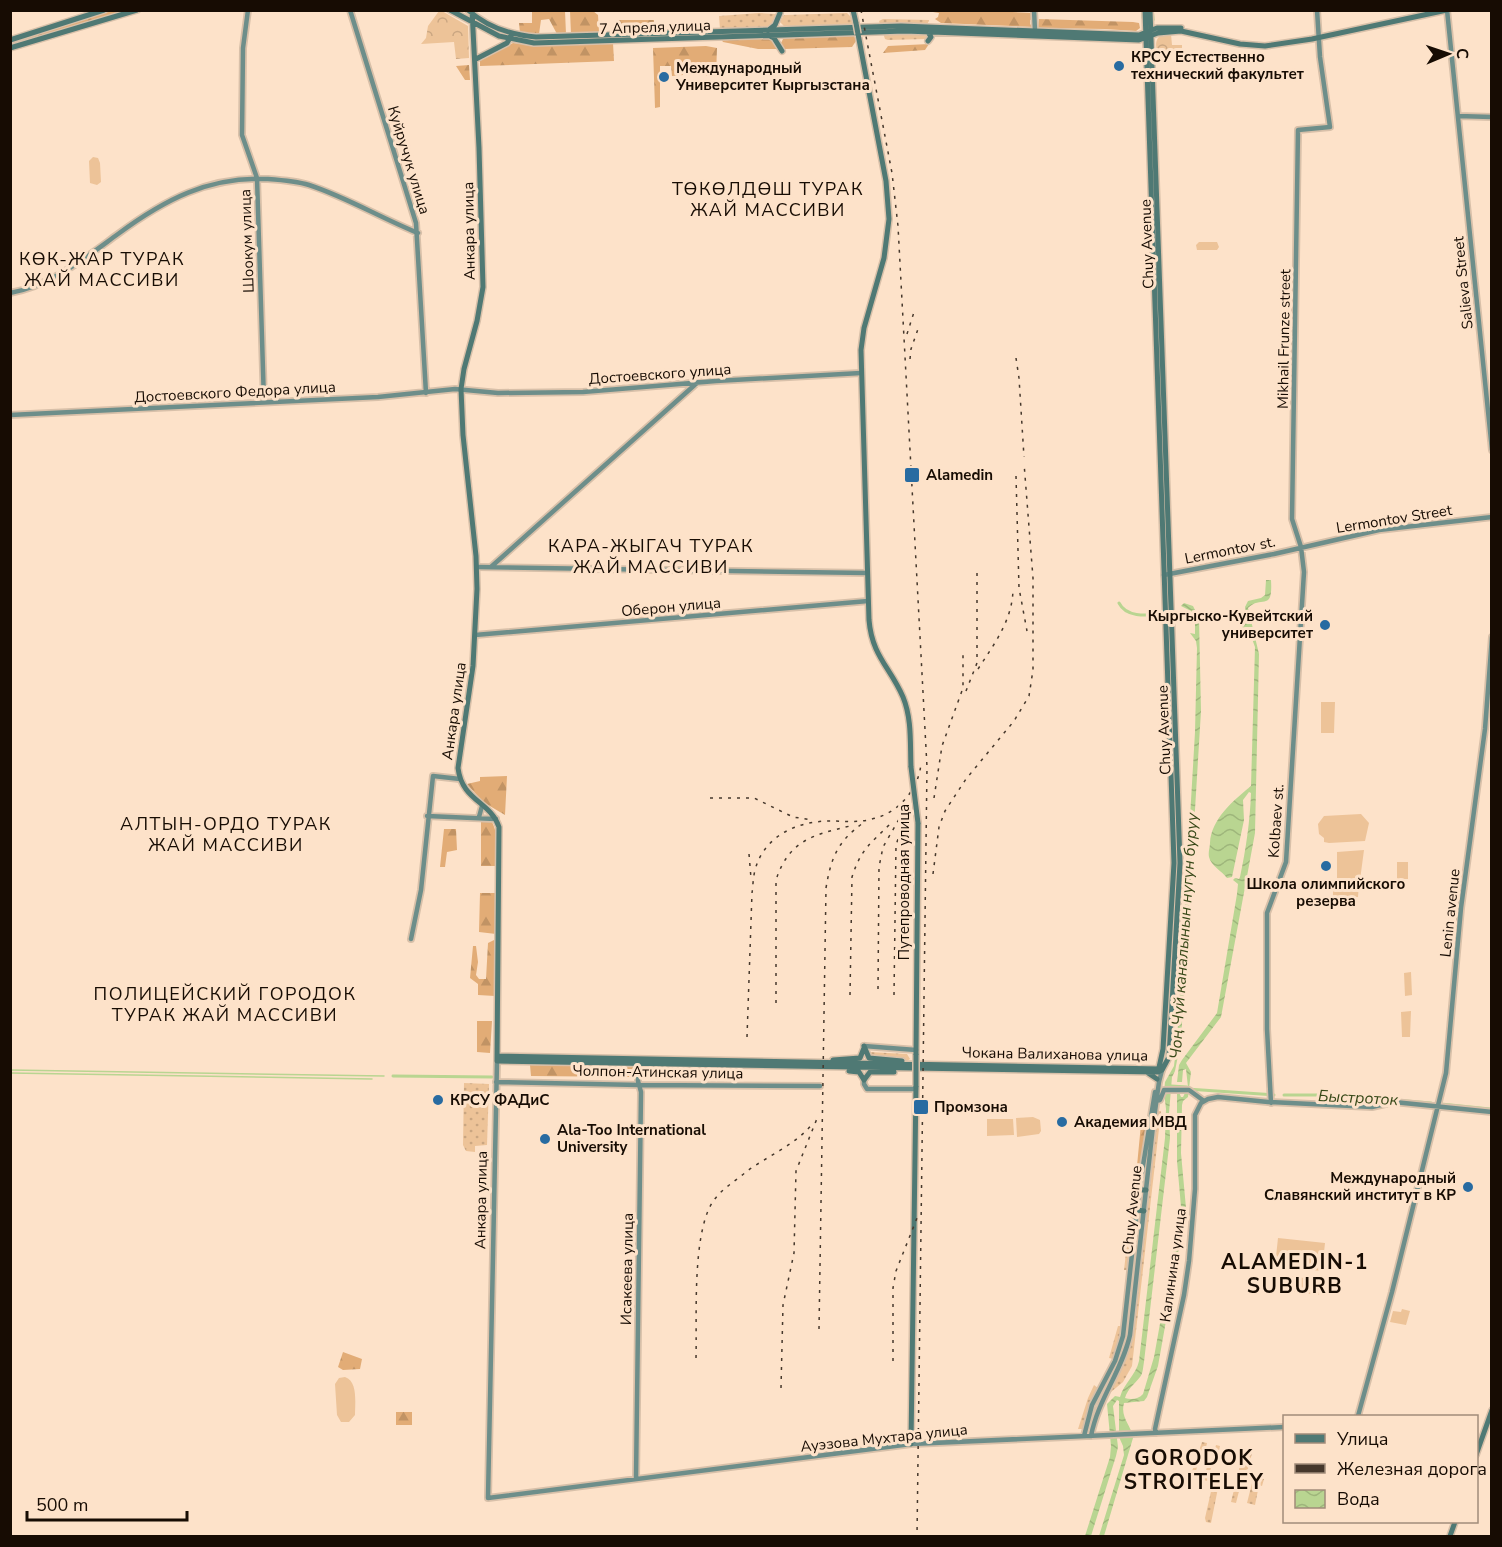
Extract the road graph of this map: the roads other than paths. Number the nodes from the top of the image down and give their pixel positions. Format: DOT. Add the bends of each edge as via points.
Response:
graph roads {
  1 [pos="104,10"];
  2 [pos="137,10"];
  3 [pos="248,10"];
  4 [pos="350,10"];
  5 [pos="450,10"];
  6 [pos="853,10"];
  7 [pos="1034,10"];
  8 [pos="1147,10"];
  9 [pos="1317,10"];
  10 [pos="1432,10"];
  11 [pos="1447,10"];
  12 [pos="471,12"];
  13 [pos="1150,22"];
  14 [pos="473,23"];
  15 [pos="1167,27"];
  16 [pos="1035,31"];
  17 [pos="768,32"];
  18 [pos="785,32"];
  19 [pos="931,34"];
  20 [pos="1148,35"];
  21 [pos="1318,35"];
  22 [pos="511,36"];
  23 [pos="12,39"];
  24 [pos="13,47"];
  25 [pos="476,59"];
  26 [pos="1458,116"];
  27 [pos="1491,117"];
  28 [pos="257,178"];
  29 [pos="418,233"];
  30 [pos="10,293"];
  31 [pos="861,373"];
  32 [pos="696,384"];
  33 [pos="461,389"];
  34 [pos="426,393"];
  35 [pos="264,402"];
  36 [pos="10,415"];
  37 [pos="1491,450"];
  38 [pos="1491,517"];
  39 [pos="1301,547"];
  40 [pos="497,566"];
  41 [pos="477,567"];
  42 [pos="867,573"];
  43 [pos="1167,575"];
  44 [pos="868,602"];
  45 [pos="475,635"];
  46 [pos="1491,637"];
  47 [pos="460,779"];
  48 [pos="482,806"];
  49 [pos="430,816"];
  50 [pos="479,817"];
  51 [pos="496,819"];
  52 [pos="411,939"];
  53 [pos="864,1046"];
  54 [pos="1166,1049"];
  55 [pos="916,1053"];
  56 [pos="497,1059"];
  57 [pos="638,1061"];
  58 [pos="1161,1061"];
  59 [pos="827,1065"];
  60 [pos="910,1066"];
  61 [pos="1161,1069"];
  62 [pos="1147,1070"];
  63 [pos="1157,1079"];
  64 [pos="496,1082"];
  65 [pos="638,1082"];
  66 [pos="864,1082"];
  67 [pos="820,1086"];
  68 [pos="916,1088"];
  69 [pos="1271,1098"];
  70 [pos="1156,1101"];
  71 [pos="1204,1101"];
  72 [pos="1438,1107"];
  73 [pos="1491,1112"];
  74 [pos="1139,1190"];
  75 [pos="1146,1190"];
  76 [pos="1137,1210"];
  77 [pos="1144,1211"];
  78 [pos="1130,1272"];
  79 [pos="1137,1272"];
  80 [pos="1126,1314"];
  81 [pos="1133,1316"];
  82 [pos="1101,1387"];
  83 [pos="1107,1390"];
  84 [pos="1491,1410"];
  85 [pos="1358,1415"];
  86 [pos="1283,1427"];
  87 [pos="1156,1433"];
  88 [pos="1084,1436"];
  89 [pos="1091,1436"];
  90 [pos="911,1444"];
  91 [pos="1478,1449"];
  92 [pos="636,1479"];
  93 [pos="488,1498"];
  1 -- 23 [label="main road"];
  2 -- 24 [label="main road"];
  3 -- 28 [label="main road, Шоокум улица" via="243,48 242,135"];
  4 -- 29 [label="main road, Куйручук улица"];
  5 -- 14 [label="main road, 7 Апреля улица"];
  6 -- 31 [label="main road, Путепроводная улица, bridge" via="886,181 889,219 884,258 862,338"];
  7 -- 16 [label="main road"];
  8 -- 13 [label="main road, Chuy Avenue"];
  8 -- 20 [label="main road, Chuy Avenue"];
  9 -- 21 [label="main road"];
  10 -- 21 [label="main road"];
  11 -- 21 [label="main road"];
  11 -- 26 [label="main road, Salieva Street"];
  12 -- 14 [label="main road, Анкара улица"];
  12 -- 22 [label="main road, 7 Апреля улица"];
  13 -- 15 [label="main road"];
  13 -- 20 [label="main road, Chuy Avenue"];
  14 -- 22 [label="main road, 7 Апреля улица"];
  14 -- 25 [label="main road, Анкара улица"];
  15 -- 20 [label="main road"];
  15 -- 21 [label="main road" via="1258,43"];
  16 -- 19 [label="main road"];
  16 -- 20 [label="main road"];
  17 -- 18 [label="main road, 7 Апреля улица"];
  17 -- 18 [label="main road" via="779,16"];
  17 -- 18 [label="main road" via="781,49"];
  17 -- 22 [label="main road, 7 Апреля улица" via="540,43"];
  18 -- 19 [label="main road, 7 Апреля улица"];
  18 -- 19 [label="main road, 7 Апреля улица"];
  19 -- 20 [label="main road" via="1139,40"];
  20 -- 21 [label="main road" via="1182,31 1262,46"];
  20 -- 43 [label="main road, Chuy Avenue"];
  21 -- 39 [label="main road, Mikhail Frunze street" via="1330,127 1298,130 1292,500 1293,525"];
  22 -- 25 [label="main road" via="507,43"];
  23 -- 24 [label="main road"];
  25 -- 33 [label="main road, Анкара улица" via="483,287"];
  26 -- 27 [label="main road"];
  26 -- 37 [label="main road, Salieva Street"];
  28 -- 29 [label="main road" via="308,185"];
  28 -- 30 [label="main road" via="216,182 177,197 59,275"];
  28 -- 35 [label="main road, Шоокум улица"];
  29 -- 34 [label="main road, Куйручук улица"];
  31 -- 32 [label="main road, Достоевского улица"];
  31 -- 42 [label="main road, Путепроводная улица"];
  32 -- 33 [label="main road, Достоевского улица" via="583,392"];
  32 -- 40 [label="main road"];
  32 -- 40 [label="main road"];
  33 -- 34 [label="main road, Достоевского Федора улица"];
  33 -- 41 [label="main road, Анкара улица"];
  34 -- 35 [label="main road, Достоевского Федора улица"];
  35 -- 36 [label="main road, Достоевского Федора улица"];
  38 -- 39 [label="main road, Lermontov Street" via="1379,530"];
  39 -- 43 [label="main road, Lermontov st."];
  39 -- 69 [label="main road, Kolbaev st." via="1303,603 1286,862 1267,913"];
  40 -- 41 [label="main road"];
  40 -- 42 [label="main road"];
  41 -- 45 [label="main road, Анкара улица"];
  42 -- 44 [label="main road, Путепроводная улица"];
  43 -- 54 [label="main road, Chuy Avenue" via="1177,869"];
  44 -- 45 [label="main road, Оберон улица"];
  44 -- 55 [label="main road, Путепроводная улица, bridge" via="872,641 902,695 910,726 918,823"];
  45 -- 47 [label="main road, Анкара улица" via="458,762"];
  46 -- 72 [label="main road, Lenin avenue" via="1485,729 1462,897 1449,1048"];
  47 -- 48 [label="main road, Анкара улица"];
  47 -- 49 [label="main road" via="433,776"];
  48 -- 50 [label="main road"];
  48 -- 51 [label="main road, Анкара улица"];
  49 -- 50 [label="main road"];
  49 -- 52 [label="main road"];
  50 -- 51 [label="main road"];
  51 -- 56 [label="main road, Анкара улица" via="500,847"];
  53 -- 55 [label="main road"];
  53 -- 59 [label="main road" via="860,1058 838,1059"];
  53 -- 60 [label="main road" via="872,1059 896,1060"];
  54 -- 58 [label="main road, Chuy Avenue"];
  54 -- 61 [label="main road, Chuy Avenue"];
  55 -- 68 [label="main road, Путепроводная улица, bridge"];
  56 -- 57 [label="main road, Чокана Валиханова улица"];
  56 -- 64 [label="main road, Анкара улица"];
  57 -- 59 [label="main road, Чокана Валиханова улица"];
  57 -- 65 [label="main road, Исакеева улица"];
  58 -- 61 [label="main road"];
  58 -- 62 [label="main road"];
  59 -- 60 [label="main road, Чокана Валиханова улица"];
  59 -- 66 [label="main road" via="857,1071"];
  60 -- 62 [label="main road, Чокана Валиханова улица"];
  60 -- 66 [label="main road" via="895,1072 870,1072"];
  61 -- 62 [label="main road, Чокана Валиханова улица"];
  61 -- 63 [label="main road, Chuy Avenue"];
  61 -- 70 [label="main road, Chuy Avenue"];
  62 -- 63 [label="main road"];
  63 -- 74 [label="main road, Chuy Avenue"];
  64 -- 65 [label="main road, Чолпон-Атинская улица"];
  64 -- 93 [label="main road, Анкара улица"];
  65 -- 67 [label="main road, Чолпон-Атинская улица"];
  65 -- 92 [label="main road, Исакеева улица" via="641,1196"];
  66 -- 68 [label="main road" via="867,1089"];
  68 -- 90 [label="main road, Путепроводная улица"];
  69 -- 71 [label="main road" via="1218,1097"];
  69 -- 72 [label="main road" via="1372,1107 1394,1102"];
  70 -- 71 [label="main road" via="1164,1090 1189,1090"];
  70 -- 75 [label="main road, Chuy Avenue"];
  71 -- 87 [label="main road, Калинина улица" via="1195,1114 1195,1189 1189,1261"];
  72 -- 73 [label="main road"];
  72 -- 85 [label="main road, Lenin avenue"];
  74 -- 75 [label="main road"];
  74 -- 76 [label="main road, Chuy Avenue"];
  75 -- 77 [label="main road, Chuy Avenue"];
  76 -- 77 [label="main road"];
  76 -- 78 [label="main road, Chuy Avenue"];
  77 -- 79 [label="main road, Chuy Avenue"];
  78 -- 79 [label="main road"];
  78 -- 80 [label="main road, Chuy Avenue"];
  79 -- 81 [label="main road, Chuy Avenue"];
  80 -- 81 [label="main road"];
  80 -- 82 [label="main road, Chuy Avenue" via="1120,1350"];
  81 -- 83 [label="main road, Chuy Avenue" via="1126,1351"];
  82 -- 83 [label="main road"];
  82 -- 88 [label="main road, Chuy Avenue"];
  83 -- 89 [label="main road, Chuy Avenue"];
  84 -- 91 [label="main road"];
  86 -- 87 [label="main road, Ауэзова Мухтара улица"];
  87 -- 89 [label="main road, Ауэзова Мухтара улица"];
  88 -- 89 [label="main road, Ауэзова Мухтара улица"];
  88 -- 90 [label="main road, Ауэзова Мухтара улица"];
  90 -- 92 [label="main road, Ауэзова Мухтара улица"];
  92 -- 93 [label="main road, Ауэзова Мухтара улица"];
}
